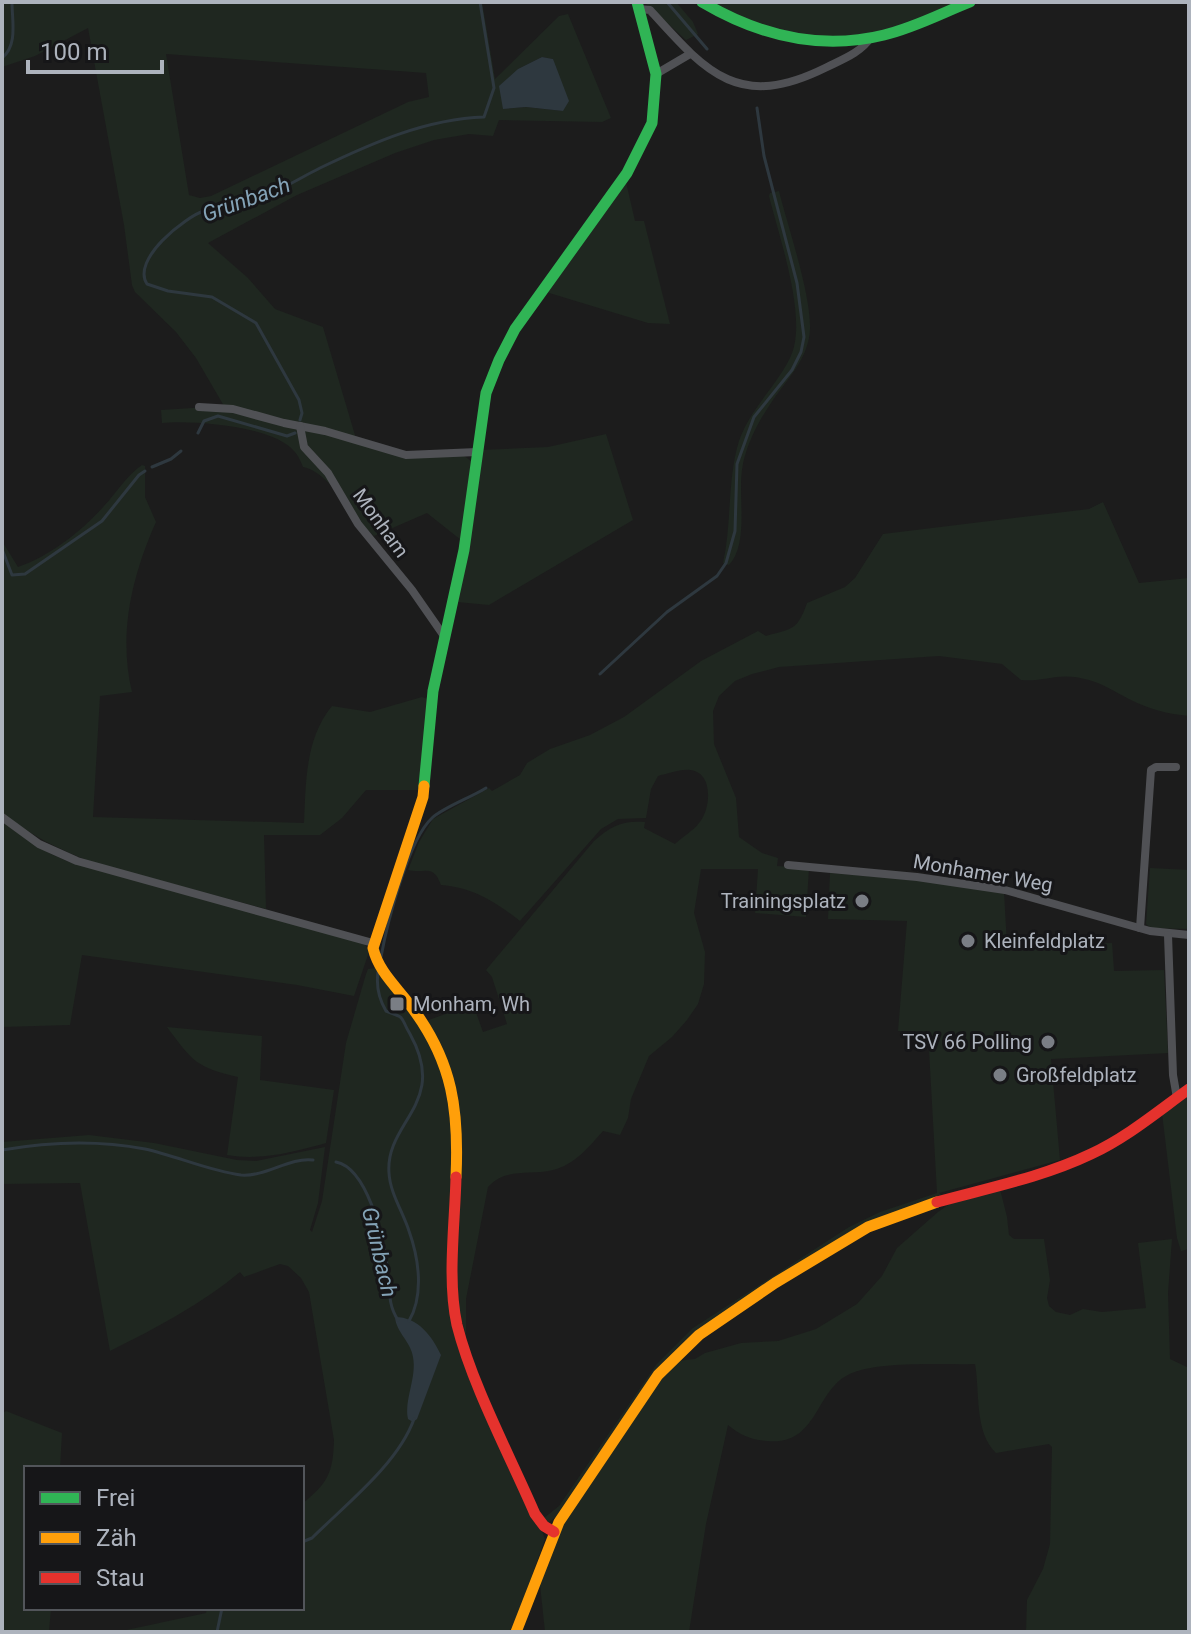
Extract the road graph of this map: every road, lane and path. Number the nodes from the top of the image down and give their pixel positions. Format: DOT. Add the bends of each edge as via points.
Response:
graph roads {
  1 [pos="702,2"];
  2 [pos="970,2"];
  3 [pos="638,6"];
  4 [pos="871,37"];
  5 [pos="690,54"];
  6 [pos="656,74"];
  7 [pos="199,407"];
  8 [pos="300,426"];
  9 [pos="477,452"];
  10 [pos="444,636"];
  11 [pos="1176,767"];
  12 [pos="2,817"];
  13 [pos="788,865"];
  14 [pos="1140,928"];
  15 [pos="1168,935"];
  16 [pos="1189,935"];
  17 [pos="373,943"];
  18 [pos="1189,1089"];
  19 [pos="1177,1098"];
  20 [pos="554,1532"];
  21 [pos="516,1632"];
  1 -- 4 [label="street" via="771,35 830,42"];
  2 -- 4 [label="street"];
  3 -- 5 [label="street" via="650,10"];
  3 -- 6 [label="street"];
  4 -- 5 [label="street" via="860,50 813,73 770,86 722,78"];
  5 -- 6 [label="street"];
  6 -- 9 [label="street" via="652,123 632,166 503,351 486,393"];
  7 -- 8 [label="street" via="233,409"];
  8 -- 9 [label="street" via="406,455"];
  8 -- 10 [label="street, Monham" via="304,447"];
  9 -- 10 [label="street" via="464,550"];
  10 -- 17 [label="street" via="428,725 421,809"];
  11 -- 14 [label="street" via="1151,770"];
  12 -- 17 [label="street" via="39,844 77,861"];
  13 -- 14 [label="street, Monhamer Weg" via="1005,890"];
  14 -- 15 [label="street, Monhamer Weg"];
  15 -- 16 [label="street, Monhamer Weg"];
  15 -- 19 [label="street"];
  17 -- 20 [label="street" via="380,969 427,1028 451,1081 458,1133 453,1273 457,1324 535,1514"];
  18 -- 19 [label="street"];
  19 -- 20 [label="street" via="1090,1155 948,1197 849,1237 699,1335 658,1375"];
  20 -- 21 [label="street"];
}
